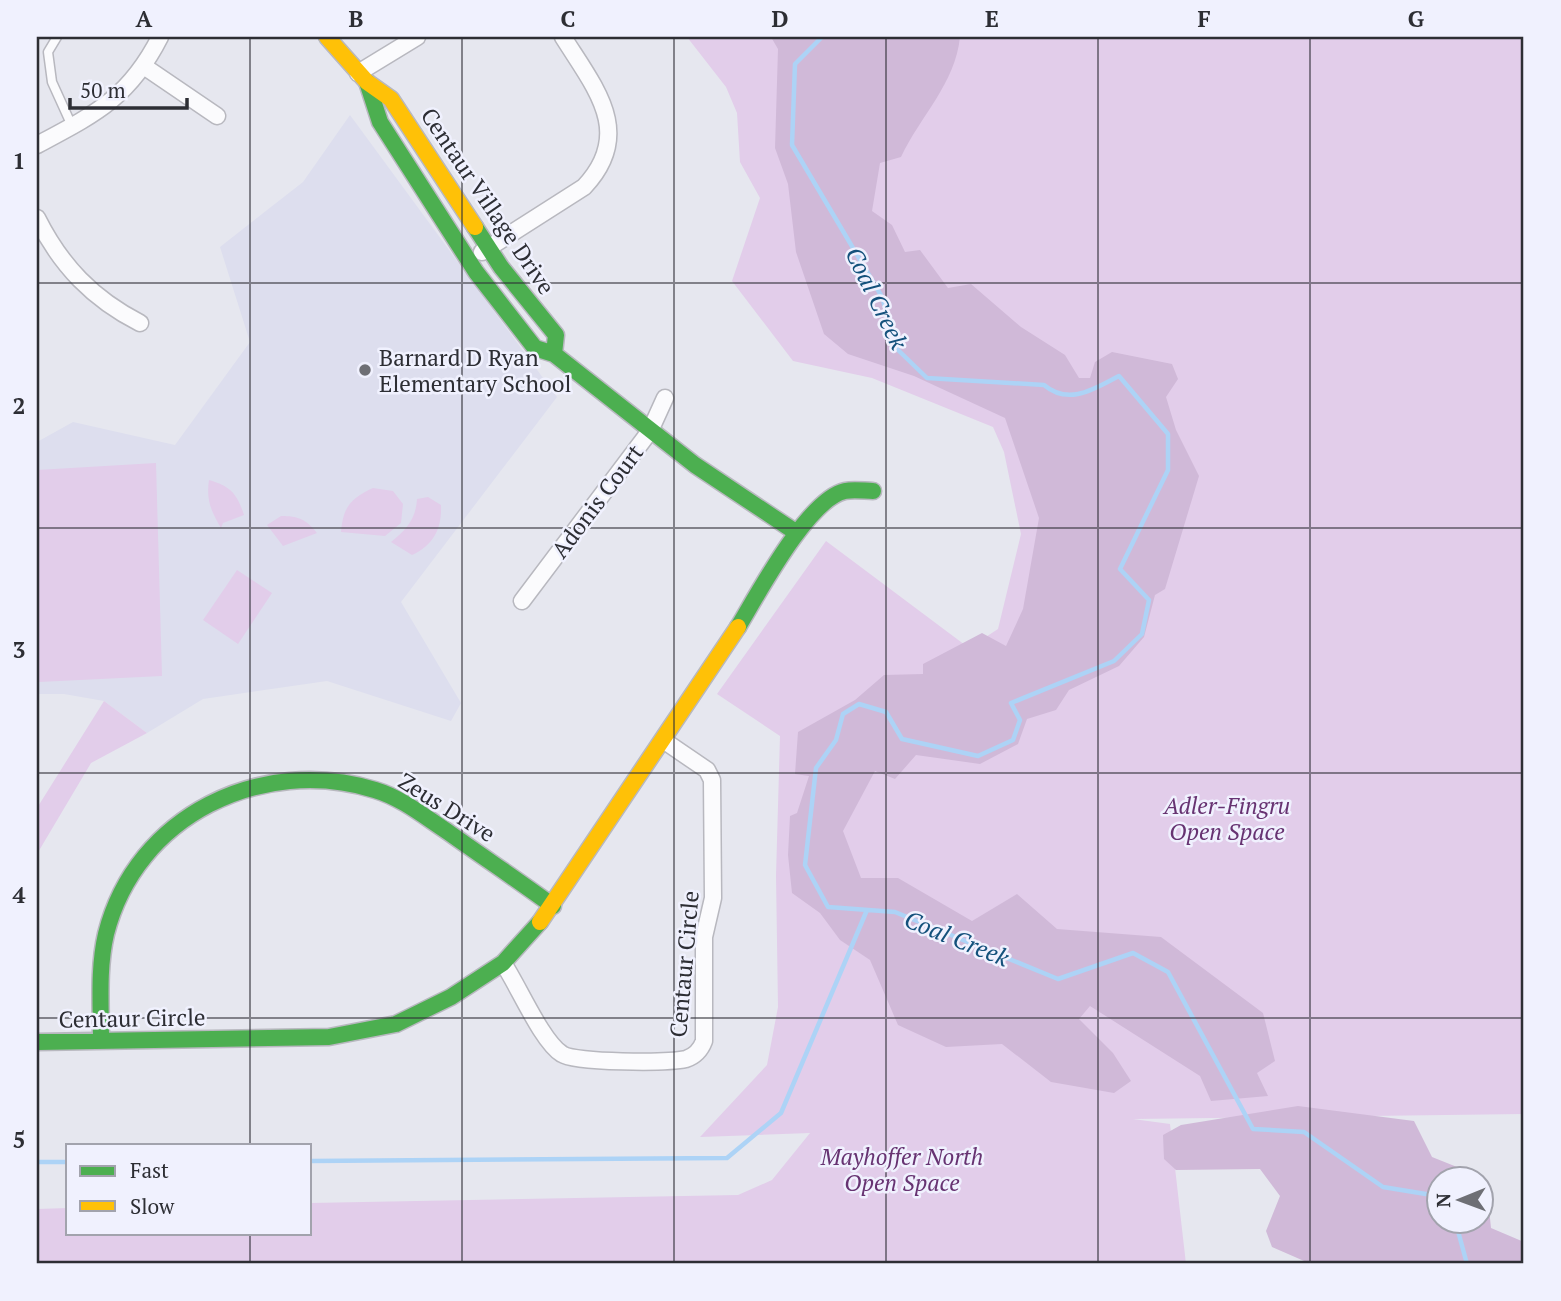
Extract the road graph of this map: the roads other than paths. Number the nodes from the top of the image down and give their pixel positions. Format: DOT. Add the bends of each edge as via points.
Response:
graph roads {
  1 [pos="57,37"];
  2 [pos="160,37"];
  3 [pos="327,37"];
  4 [pos="416,37"];
  5 [pos="563,37"];
  6 [pos="145,67"];
  7 [pos="363,78"];
  8 [pos="217,116"];
  9 [pos="72,126"];
  10 [pos="37,145"];
  11 [pos="37,218"];
  12 [pos="489,247"];
  13 [pos="468,260"];
  14 [pos="140,323"];
  15 [pos="554,354"];
  16 [pos="665,398"];
  17 [pos="650,431"];
  18 [pos="873,491"];
  19 [pos="797,533"];
  20 [pos="522,601"];
  21 [pos="663,740"];
  22 [pos="553,906"];
  23 [pos="503,963"];
  24 [pos="101,1040"];
  25 [pos="37,1042"];
  1 -- 9 [label="lane" via="48,52 52,82"];
  2 -- 6 [label="street"];
  3 -- 7 [label="street, Centaur Village Drive"];
  4 -- 7 [label="street"];
  5 -- 12 [label="street" via="609,120 606,157 584,187"];
  6 -- 8 [label="street"];
  6 -- 9 [label="street" via="122,93"];
  7 -- 12 [label="street, Centaur Village Drive" via="391,99"];
  7 -- 13 [label="street, Centaur Village Drive" via="380,122"];
  9 -- 10 [label="street"];
  11 -- 14 [label="street" via="53,251 71,273 109,307"];
  12 -- 13 [label="street"];
  12 -- 15 [label="street, Centaur Village Drive" via="556,335"];
  13 -- 15 [label="street, Centaur Village Drive" via="535,348"];
  15 -- 17 [label="street, Centaur Village Drive"];
  16 -- 17 [label="street, Adonis Court"];
  17 -- 19 [label="street, Centaur Village Drive"];
  17 -- 20 [label="street, Adonis Court"];
  18 -- 19 [label="street, Centaur Circle" via="845,491 824,502"];
  19 -- 21 [label="street, Centaur Circle"];
  21 -- 22 [label="street, Centaur Circle"];
  21 -- 23 [label="street, Centaur Circle" via="707,770 712,780 713,898 704,937 701,1048 686,1059 589,1061 563,1055 550,1044"];
  22 -- 23 [label="street, Centaur Circle"];
  22 -- 24 [label="street, Zeus Drive" via="405,802 374,789 308,778 254,783 209,800 175,824 126,883 110,920 102,956"];
  23 -- 24 [label="street, Centaur Circle" via="440,1003 396,1024 366,1030 307,1038"];
  24 -- 25 [label="street, Centaur Circle"];
}
